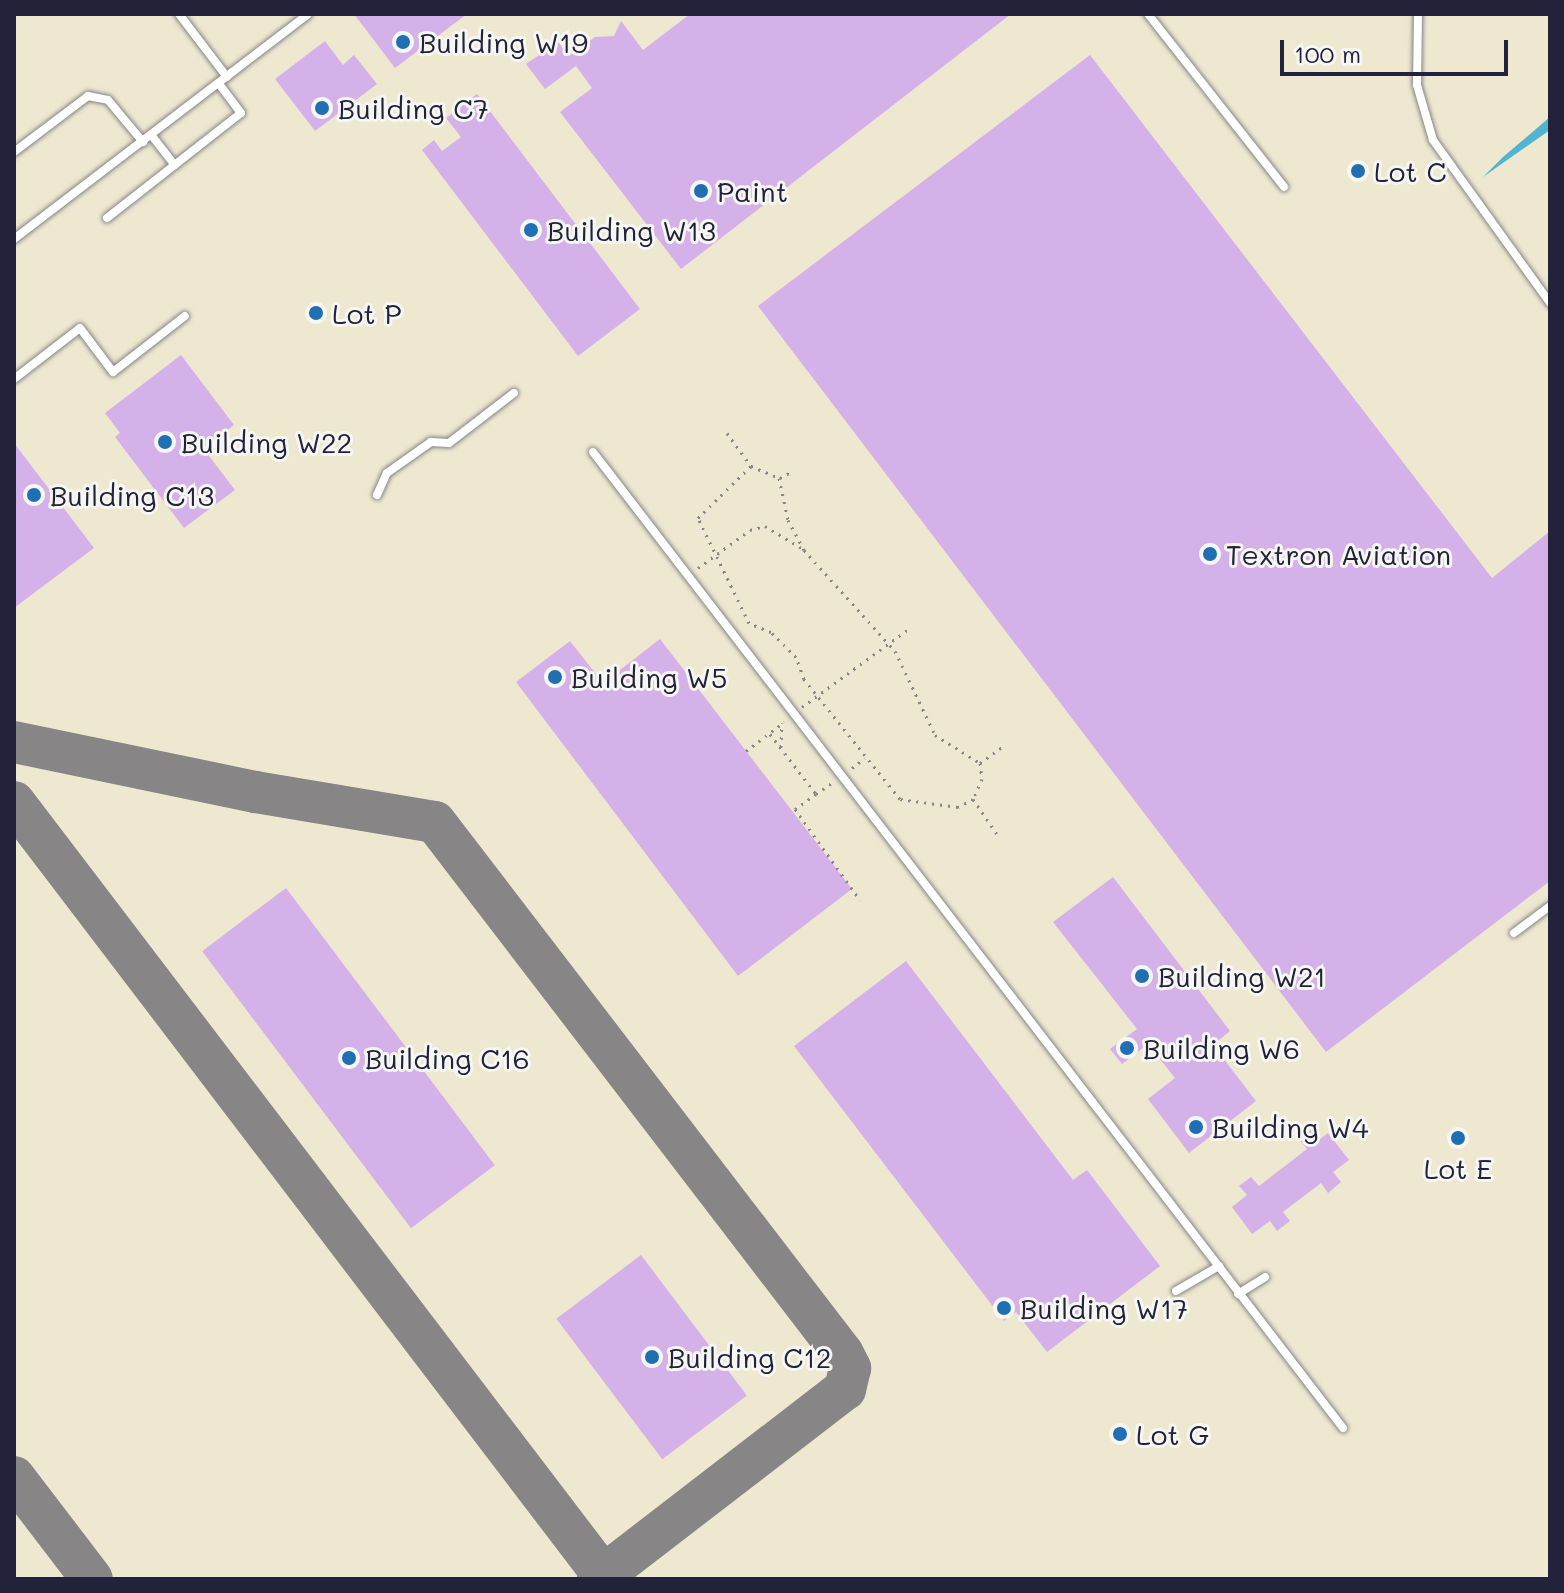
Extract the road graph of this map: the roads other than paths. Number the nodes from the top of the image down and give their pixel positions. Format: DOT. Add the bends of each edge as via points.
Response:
graph roads {
  1 [pos="179,14"];
  2 [pos="308,14"];
  3 [pos="1148,14"];
  4 [pos="1418,14"];
  5 [pos="227,77"];
  6 [pos="219,84"];
  7 [pos="152,136"];
  8 [pos="143,142"];
  9 [pos="14,152"];
  10 [pos="175,165"];
  11 [pos="1284,187"];
  12 [pos="107,218"];
  13 [pos="14,239"];
  14 [pos="1550,303"];
  15 [pos="185,316"];
  16 [pos="14,379"];
  17 [pos="514,393"];
  18 [pos="593,452"];
  19 [pos="377,495"];
  20 [pos="1550,906"];
  21 [pos="1514,933"];
  22 [pos="1219,1266"];
  23 [pos="1265,1277"];
  24 [pos="1176,1291"];
  25 [pos="1238,1294"];
  26 [pos="1343,1428"];
  1 -- 5 [label="lane"];
  2 -- 5 [label="lane"];
  3 -- 11 [label="lane"];
  4 -- 14 [label="lane" via="1417,85 1433,140"];
  5 -- 6 [label="lane"];
  6 -- 7 [label="lane"];
  6 -- 10 [label="lane" via="241,113"];
  7 -- 8 [label="lane"];
  7 -- 10 [label="lane"];
  8 -- 9 [label="lane" via="108,100 88,96"];
  8 -- 13 [label="lane"];
  10 -- 12 [label="lane"];
  15 -- 16 [label="lane" via="113,372 80,328"];
  17 -- 19 [label="lane" via="449,443 431,442 387,473"];
  18 -- 22 [label="lane"];
  20 -- 21 [label="lane"];
  22 -- 24 [label="lane"];
  22 -- 25 [label="lane"];
  23 -- 25 [label="lane"];
  25 -- 26 [label="lane"];
}
